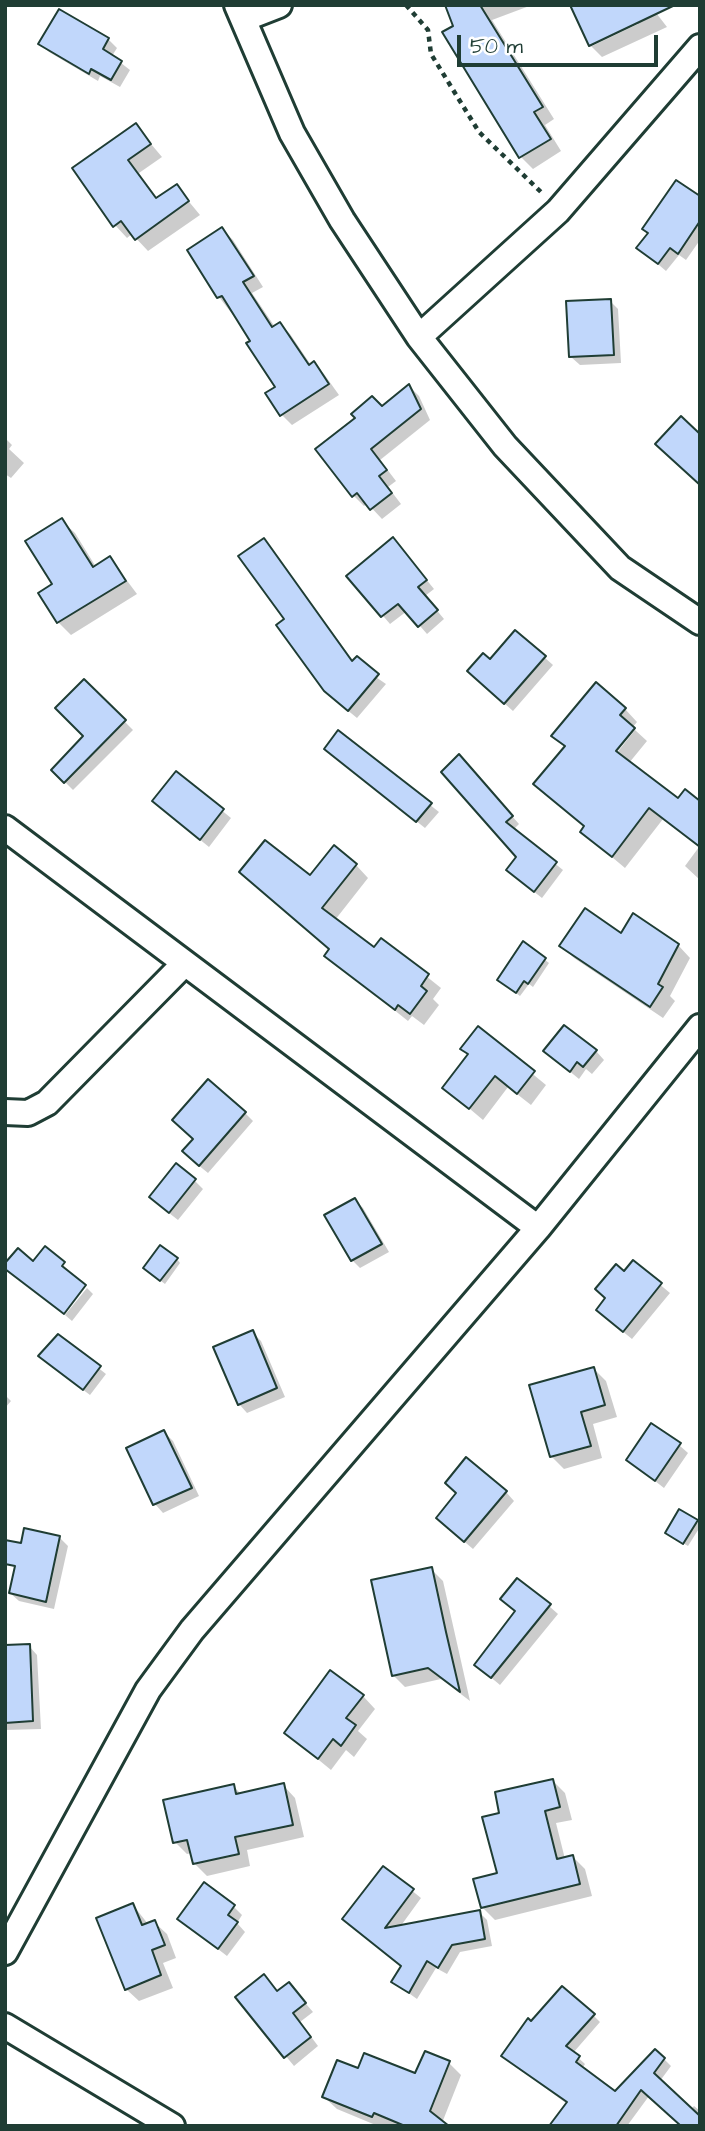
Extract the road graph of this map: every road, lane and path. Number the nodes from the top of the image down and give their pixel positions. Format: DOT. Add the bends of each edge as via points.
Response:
graph roads {
  1 [pos="279,5"];
  2 [pos="406,5"];
  3 [pos="240,12"];
  4 [pos="700,47"];
  5 [pos="558,211"];
  6 [pos="419,337"];
  7 [pos="700,622"];
  8 [pos="5,828"];
  9 [pos="184,964"];
  10 [pos="700,1027"];
  11 [pos="5,1112"];
  12 [pos="538,1228"];
  13 [pos="5,1952"];
  14 [pos="5,2026"];
  15 [pos="172,2126"];
  1 -- 3 [label="street"];
  2 -- 5 [label="path" via="428,30 431,54 480,132"];
  3 -- 6 [label="street" via="292,133 342,220"];
  4 -- 5 [label="street"];
  5 -- 6 [label="street"];
  6 -- 7 [label="street" via="505,446 620,568"];
  8 -- 9 [label="street"];
  9 -- 11 [label="street" via="47,1103 28,1113"];
  9 -- 12 [label="street"];
  10 -- 12 [label="street"];
  12 -- 13 [label="street" via="192,1630 148,1690"];
  14 -- 15 [label="street"];
}
